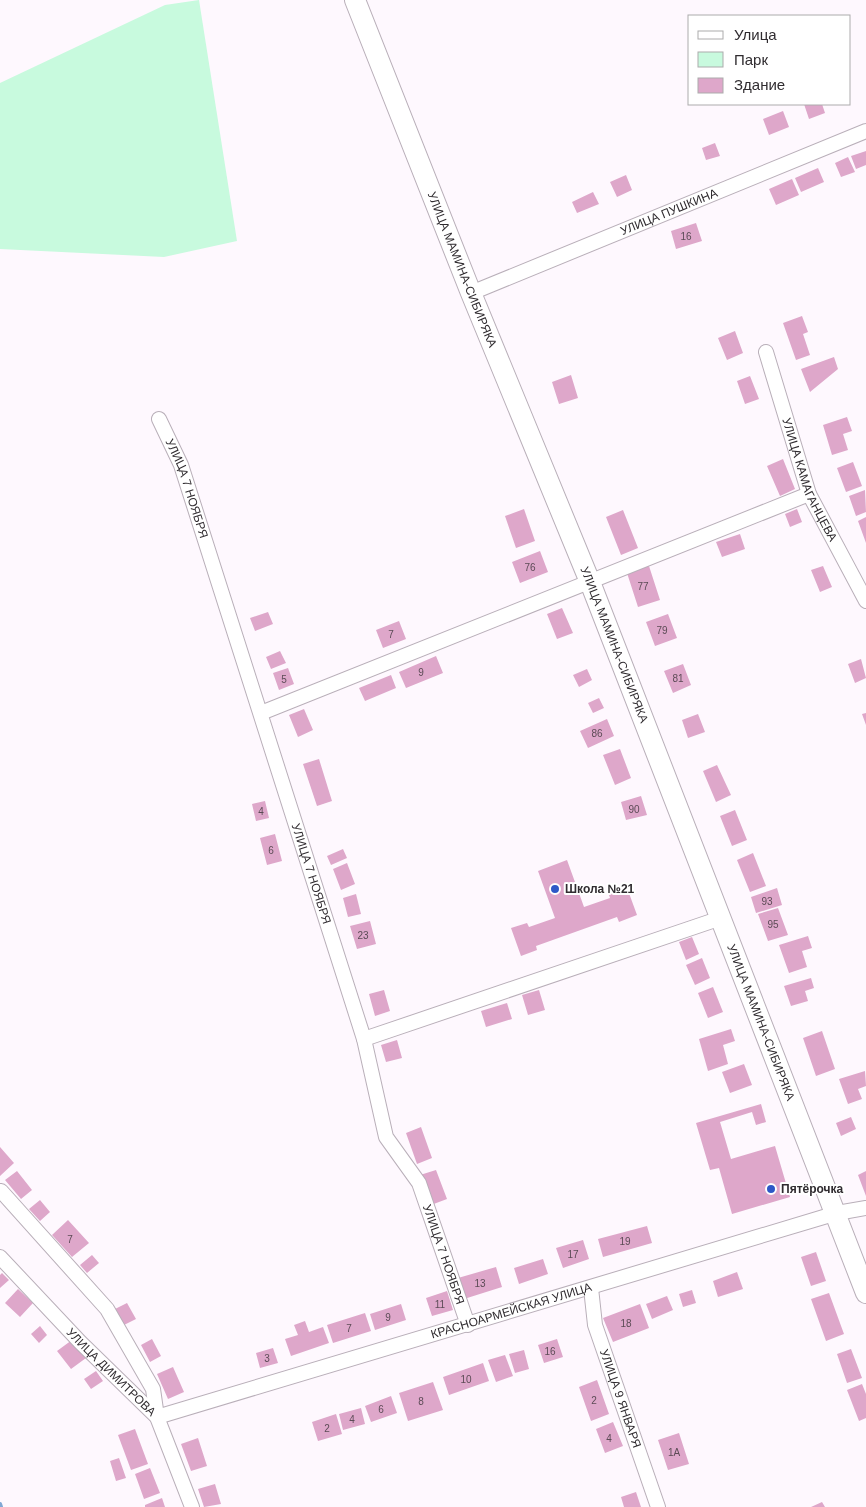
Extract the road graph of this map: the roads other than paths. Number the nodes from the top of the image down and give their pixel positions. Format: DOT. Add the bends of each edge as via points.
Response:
graph roads {
  1 [pos="356,0"];
  2 [pos="866,131"];
  3 [pos="471,293"];
  4 [pos="766,352"];
  5 [pos="160,419"];
  6 [pos="809,494"];
  7 [pos="590,582"];
  8 [pos="866,601"];
  9 [pos="261,713"];
  10 [pos="720,918"];
  11 [pos="364,1039"];
  12 [pos="1,1191"];
  13 [pos="866,1208"];
  14 [pos="837,1213"];
  15 [pos="0,1257"];
  16 [pos="592,1288"];
  17 [pos="866,1294"];
  18 [pos="468,1326"];
  19 [pos="157,1418"];
  20 [pos="192,1507"];
  21 [pos="658,1507"];
  1 -- 3 [label="street, УЛИЦА МАМИНА-СИБИРЯКА"];
  2 -- 3 [label="street, УЛИЦА ПУШКИНА"];
  3 -- 7 [label="street, УЛИЦА МАМИНА-СИБИРЯКА"];
  4 -- 6 [label="street, УЛИЦА КАМАГАНЦЕВА"];
  5 -- 9 [label="street, УЛИЦА 7 НОЯБРЯ" via="181,465"];
  6 -- 7 [label="street"];
  6 -- 8 [label="street, УЛИЦА КАМАГАНЦЕВА"];
  7 -- 9 [label="street"];
  7 -- 10 [label="street, УЛИЦА МАМИНА-СИБИРЯКА"];
  9 -- 11 [label="street, УЛИЦА 7 НОЯБРЯ"];
  10 -- 11 [label="street"];
  10 -- 14 [label="street, УЛИЦА МАМИНА-СИБИРЯКА"];
  11 -- 18 [label="street, УЛИЦА 7 НОЯБРЯ" via="386,1136 419,1184"];
  12 -- 19 [label="street" via="107,1309 153,1389"];
  13 -- 14 [label="street, КРАСНОАРМЕЙСКАЯ УЛИЦА"];
  14 -- 16 [label="street, КРАСНОАРМЕЙСКАЯ УЛИЦА"];
  14 -- 17 [label="street, УЛИЦА МАМИНА-СИБИРЯКА"];
  15 -- 19 [label="street, УЛИЦА ДИМИТРОВА"];
  16 -- 18 [label="street, КРАСНОАРМЕЙСКАЯ УЛИЦА"];
  16 -- 21 [label="street, УЛИЦА 9 ЯНВАРЯ" via="595,1325"];
  18 -- 19 [label="street, КРАСНОАРМЕЙСКАЯ УЛИЦА"];
  19 -- 20 [label="street, УЛИЦА ДИМИТРОВА"];
}
